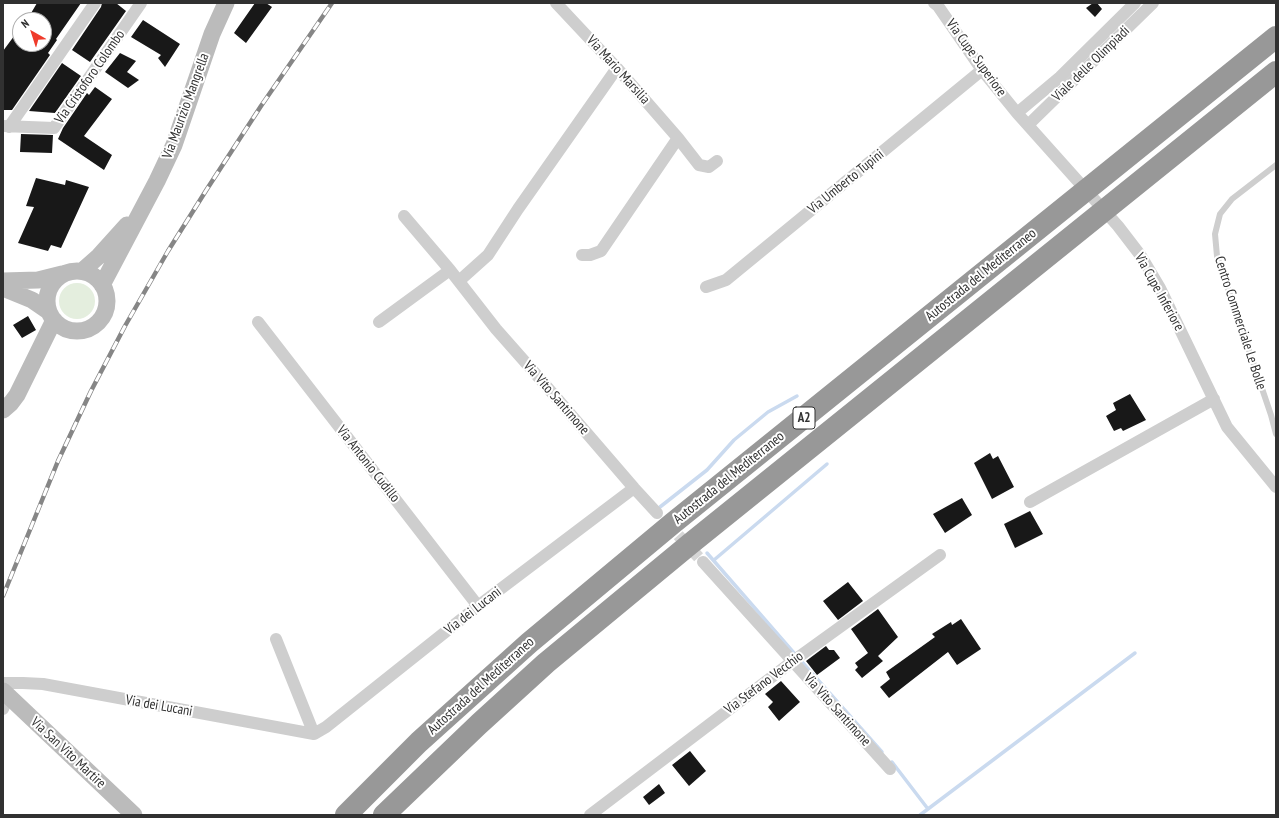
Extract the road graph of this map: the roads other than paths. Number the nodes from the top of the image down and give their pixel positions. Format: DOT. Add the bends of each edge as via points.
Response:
graph roads {
  1 [pos="95,3"];
  2 [pos="141,3"];
  3 [pos="226,3"];
  4 [pos="556,3"];
  5 [pos="934,3"];
  6 [pos="1135,3"];
  7 [pos="1153,3"];
  8 [pos="1276,37"];
  9 [pos="617,68"];
  10 [pos="982,70"];
  11 [pos="1276,72"];
  12 [pos="1018,114"];
  13 [pos="1028,125"];
  14 [pos="6,127"];
  15 [pos="678,138"];
  16 [pos="717,160"];
  17 [pos="1276,165"];
  18 [pos="142,208"];
  19 [pos="404,216"];
  20 [pos="582,255"];
  21 [pos="450,270"];
  22 [pos="75,272"];
  23 [pos="3,281"];
  24 [pos="459,281"];
  25 [pos="102,285"];
  26 [pos="706,287"];
  27 [pos="3,288"];
  28 [pos="56,320"];
  29 [pos="258,322"];
  30 [pos="379,322"];
  31 [pos="1214,399"];
  32 [pos="3,410"];
  33 [pos="1276,434"];
  34 [pos="1276,487"];
  35 [pos="634,488"];
  36 [pos="1030,502"];
  37 [pos="657,512"];
  38 [pos="940,555"];
  39 [pos="702,562"];
  40 [pos="478,606"];
  41 [pos="276,639"];
  42 [pos="793,661"];
  43 [pos="4,695"];
  44 [pos="314,734"];
  45 [pos="419,742"];
  46 [pos="437,765"];
  47 [pos="890,769"];
  48 [pos="134,815"];
  49 [pos="332,815"];
  50 [pos="346,815"];
  51 [pos="384,815"];
  52 [pos="399,815"];
  53 [pos="590,815"];
  1 -- 14 [label="street"];
  2 -- 14 [label="street, Via Cristoforo Colombo" via="54,128"];
  3 -- 18 [label="street, Via Maurizio Mangrella" via="212,34 174,145"];
  4 -- 9 [label="street, Via Mario Marsilia"];
  5 -- 10 [label="street, Via Cupe Superiore"];
  6 -- 12 [label="street, Viale delle Olimpiadi" via="1060,77"];
  7 -- 13 [label="street, Viale delle Olimpiadi" via="1085,77"];
  8 -- 45 [label="highway, Autostrada del Mediterraneo / A2" via="673,523 529,642"];
  9 -- 15 [label="street, Via Mario Marsilia"];
  9 -- 24 [label="street" via="488,255"];
  10 -- 12 [label="street, Via Cupe Superiore"];
  10 -- 26 [label="street, Via Umberto Tupini" via="726,280"];
  11 -- 46 [label="highway, Autostrada del Mediterraneo / A2" via="564,648"];
  12 -- 13 [label="street, Via Cupe Inferiore"];
  13 -- 31 [label="street, Via Cupe Inferiore" via="1118,226 1141,256 1160,288"];
  15 -- 16 [label="street, Via Mario Marsilia" via="699,165 709,167"];
  15 -- 20 [label="street" via="601,251"];
  17 -- 33 [label="lane, Centro Commerciale Le Bolle" via="1232,199 1220,214 1215,234 1217,256"];
  18 -- 22 [label="street, Via Maurizio Mangrella" via="99,256"];
  18 -- 25 [label="street, Via Maurizio Mangrella"];
  19 -- 21 [label="street, Via Vito Santimone"];
  21 -- 24 [label="street, Via Vito Santimone"];
  21 -- 30 [label="street"];
  22 -- 23 [label="street" via="38,280"];
  22 -- 25 [label="street" via="90,274"];
  22 -- 28 [label="street" via="60,276 48,292 47,301"];
  24 -- 35 [label="street, Via Vito Santimone" via="496,329"];
  25 -- 28 [label="street" via="107,303 105,312 93,326 76,331"];
  27 -- 28 [label="street" via="32,300"];
  28 -- 32 [label="street" via="14,399"];
  29 -- 40 [label="street, Via Antonio Cudillo"];
  31 -- 34 [label="street, Via Cupe Inferiore" via="1227,427"];
  31 -- 36 [label="street"];
  35 -- 37 [label="street, Via Vito Santimone"];
  35 -- 40 [label="street, Via dei Lucani"];
  38 -- 42 [label="street, Via Stefano Vecchio"];
  39 -- 42 [label="street, Via Vito Santimone"];
  40 -- 44 [label="street, Via dei Lucani"];
  41 -- 44 [label="street"];
  42 -- 47 [label="street, Via Vito Santimone"];
  42 -- 53 [label="street, Via Stefano Vecchio"];
  43 -- 44 [label="street, Via dei Lucani" via="23,683 43,684"];
  43 -- 48 [label="street, Via San Vito Martire"];
  45 -- 49 [label="highway" via="375,770"];
  45 -- 50 [label="highway, Autostrada del Mediterraneo / A2"];
  46 -- 51 [label="highway, Autostrada del Mediterraneo / A2"];
  46 -- 52 [label="highway"];
}
